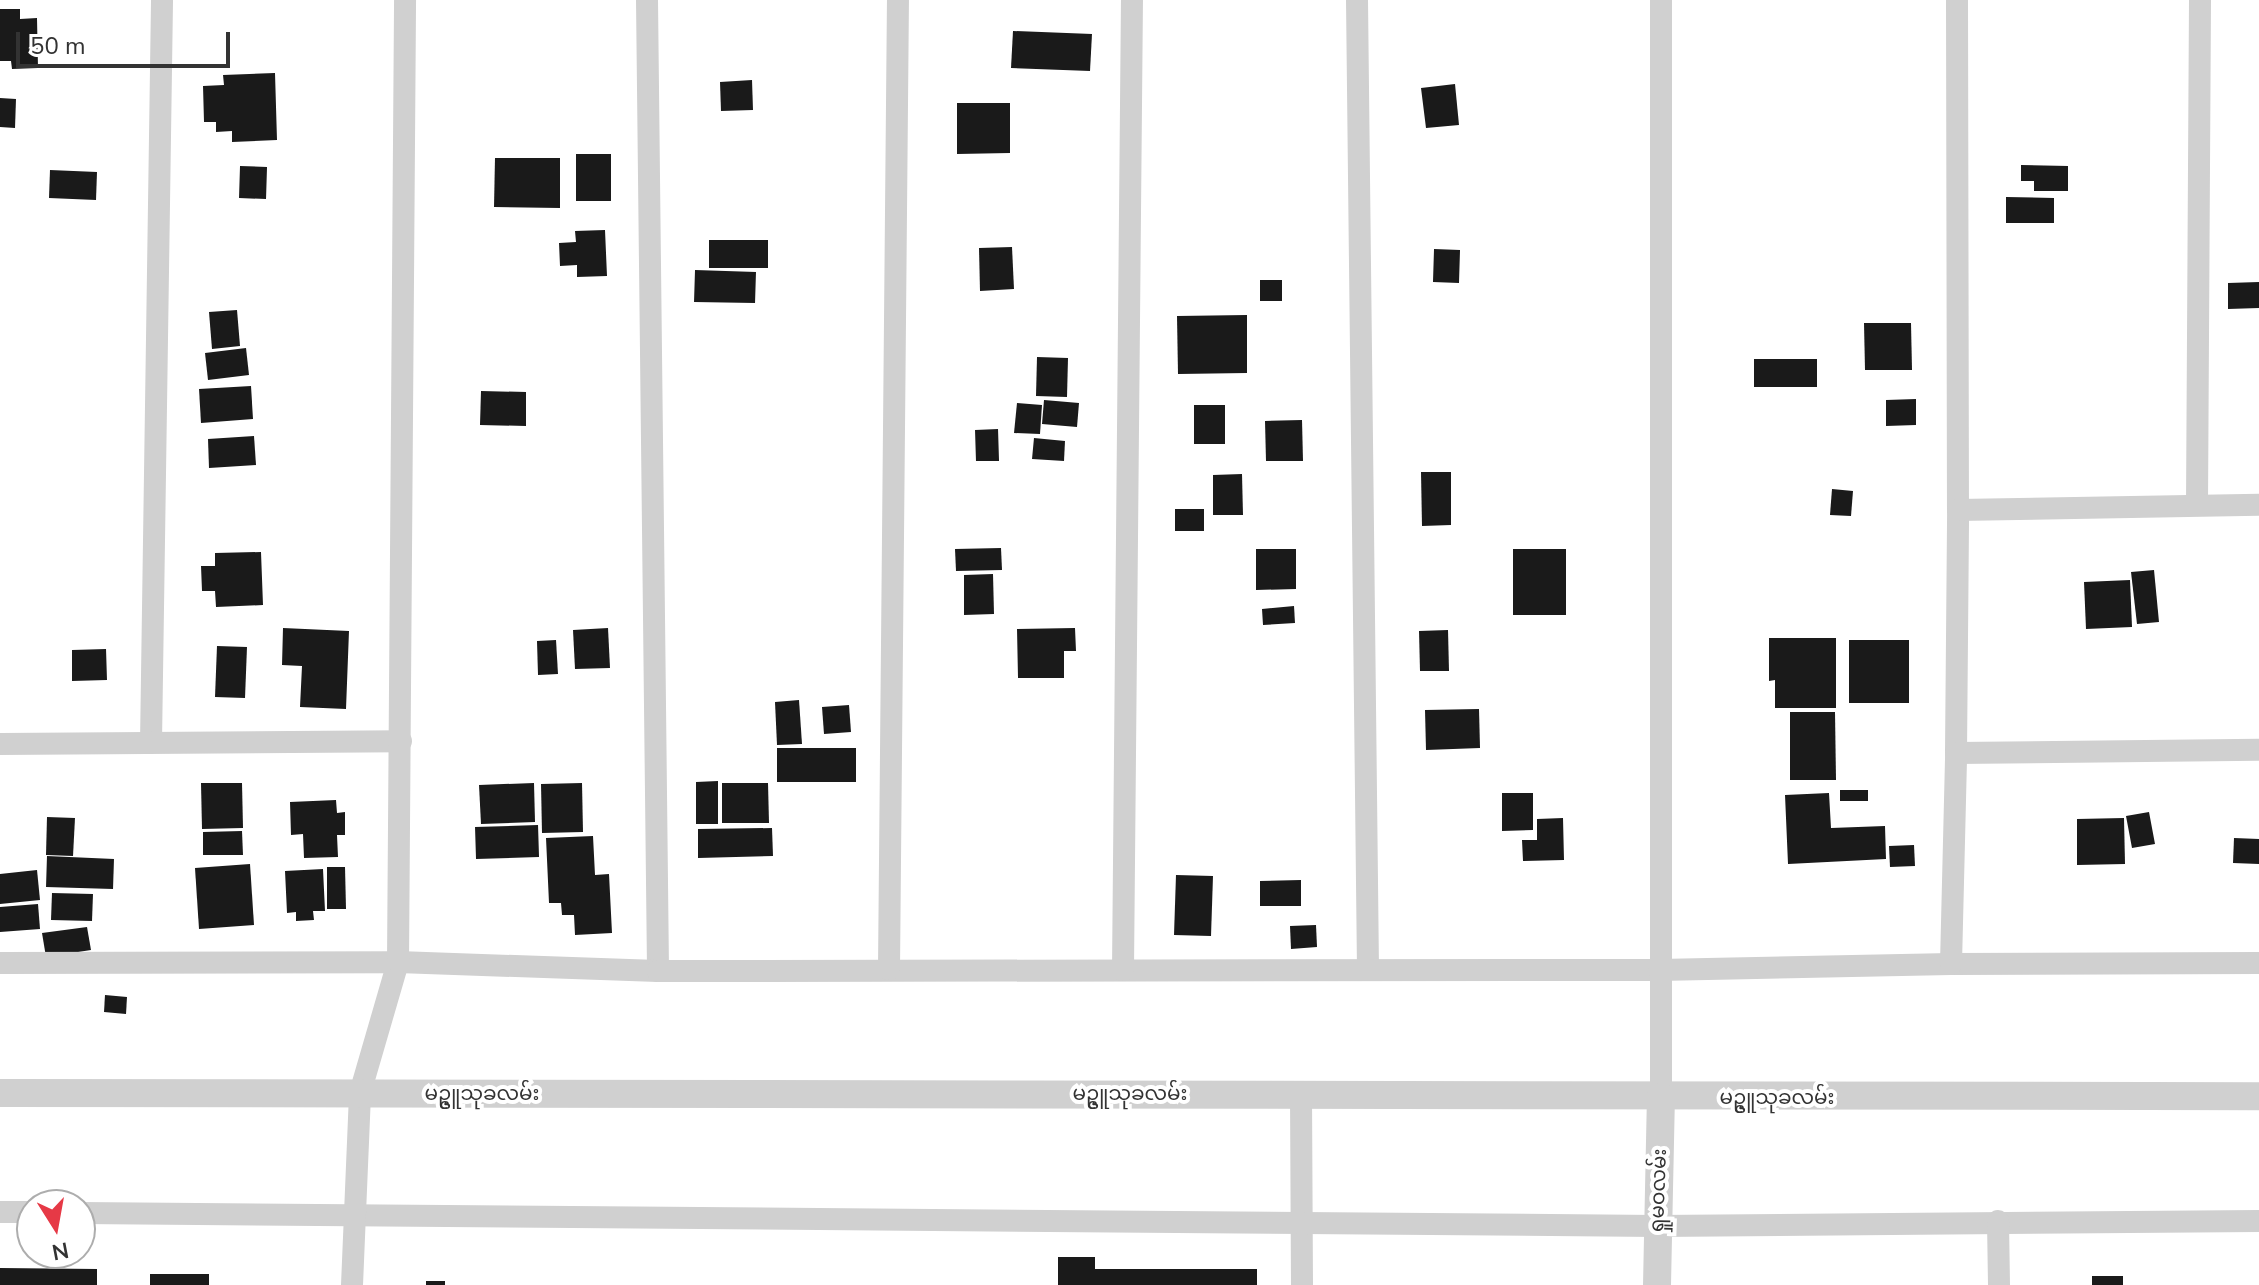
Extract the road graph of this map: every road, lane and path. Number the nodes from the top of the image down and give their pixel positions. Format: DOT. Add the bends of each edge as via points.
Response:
graph roads {
  1 [pos="162,0"];
  2 [pos="405,0"];
  3 [pos="647,0"];
  4 [pos="898,0"];
  5 [pos="1132,0"];
  6 [pos="1357,0"];
  7 [pos="1661,0"];
  8 [pos="1957,0"];
  9 [pos="2200,0"];
  10 [pos="2197,505"];
  11 [pos="2259,505"];
  12 [pos="1958,510"];
  13 [pos="401,741"];
  14 [pos="151,743"];
  15 [pos="0,744"];
  16 [pos="2259,750"];
  17 [pos="1956,753"];
  18 [pos="398,962"];
  19 [pos="0,963"];
  20 [pos="2259,963"];
  21 [pos="1951,964"];
  22 [pos="1368,968"];
  23 [pos="889,969"];
  24 [pos="1123,970"];
  25 [pos="1659,970"];
  26 [pos="658,971"];
  27 [pos="0,1093"];
  28 [pos="360,1093"];
  29 [pos="1301,1094"];
  30 [pos="2259,1096"];
  31 [pos="1661,1097"];
  32 [pos="96,1213"];
  33 [pos="356,1214"];
  34 [pos="1304,1221"];
  35 [pos="1998,1221"];
  36 [pos="2259,1221"];
  37 [pos="1657,1226"];
  38 [pos="352,1285"];
  39 [pos="1302,1285"];
  40 [pos="1657,1285"];
  41 [pos="1999,1285"];
  1 -- 14 [label="street"];
  2 -- 13 [label="street"];
  3 -- 26 [label="street"];
  4 -- 23 [label="street"];
  5 -- 24 [label="street"];
  6 -- 22 [label="street"];
  7 -- 25 [label="street"];
  8 -- 12 [label="street"];
  9 -- 10 [label="street"];
  10 -- 11 [label="street"];
  10 -- 12 [label="street"];
  12 -- 17 [label="street"];
  13 -- 14 [label="street"];
  13 -- 18 [label="street"];
  14 -- 15 [label="street"];
  16 -- 17 [label="street"];
  17 -- 21 [label="street"];
  18 -- 19 [label="street"];
  18 -- 26 [label="street"];
  18 -- 28 [label="street"];
  20 -- 21 [label="street"];
  21 -- 25 [label="street"];
  22 -- 24 [label="street"];
  22 -- 25 [label="street"];
  23 -- 24 [label="street"];
  23 -- 26 [label="street"];
  25 -- 31 [label="street"];
  27 -- 28 [label="street, မဥ္ဇူသုခလမ်း"];
  28 -- 29 [label="street, မဥ္ဇူသုခလမ်း"];
  28 -- 33 [label="street"];
  29 -- 31 [label="street, မဥ္ဇူသုခလမ်း"];
  29 -- 34 [label="street"];
  30 -- 31 [label="street, မဥ္ဇူသုခလမ်း"];
  31 -- 37 [label="street, ရှုမဝလမ်း"];
  32 -- 33 [label="street"];
  33 -- 34 [label="street"];
  33 -- 38 [label="street"];
  34 -- 37 [label="street"];
  34 -- 39 [label="street"];
  35 -- 36 [label="street"];
  35 -- 37 [label="street"];
  35 -- 41 [label="street"];
  37 -- 40 [label="street, ရှုမဝလမ်း"];
}
